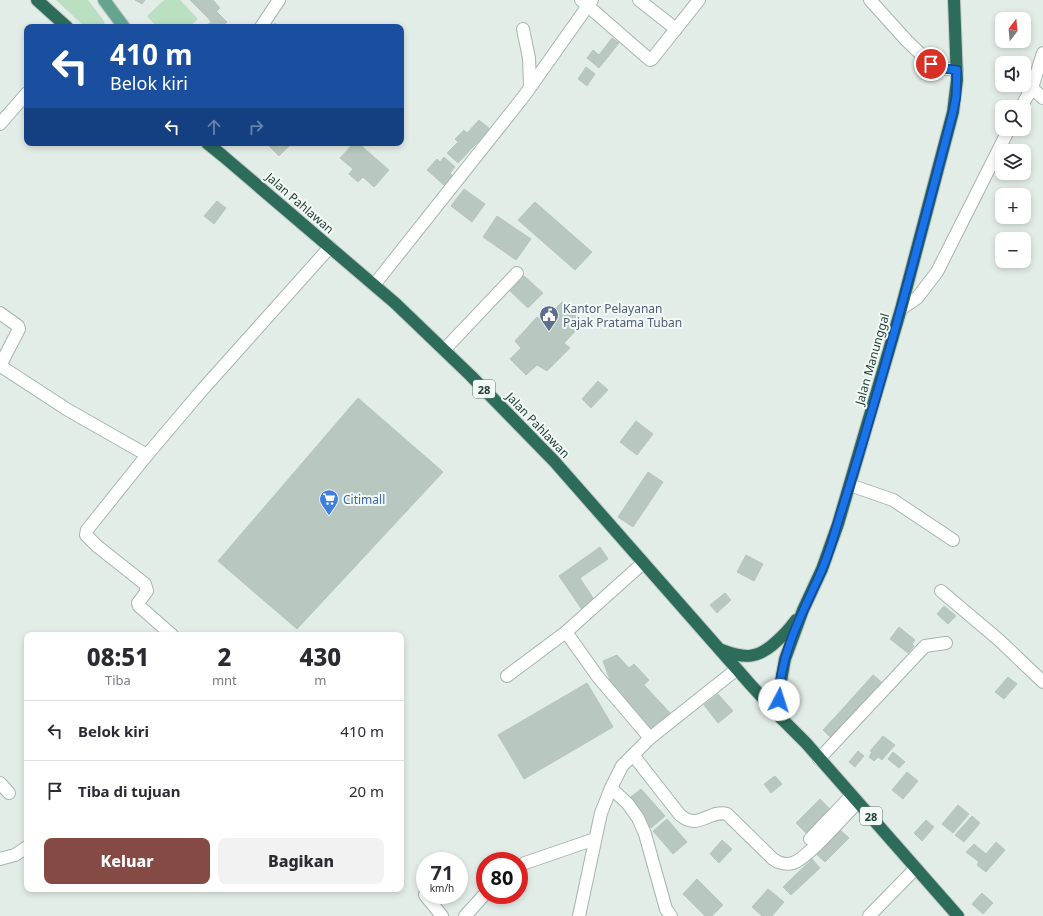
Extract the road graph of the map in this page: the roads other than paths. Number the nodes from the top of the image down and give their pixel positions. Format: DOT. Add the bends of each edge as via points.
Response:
graph roads {
  1 [pos="37,0"];
  2 [pos="104,0"];
  3 [pos="279,0"];
  4 [pos="639,0"];
  5 [pos="699,0"];
  6 [pos="870,0"];
  7 [pos="954,0"];
  8 [pos="587,2"];
  9 [pos="64,24"];
  10 [pos="122,24"];
  11 [pos="263,24"];
  12 [pos="523,29"];
  13 [pos="676,29"];
  14 [pos="1043,53"];
  15 [pos="957,70"];
  16 [pos="530,85"];
  17 [pos="1032,88"];
  18 [pos="24,96"];
  19 [pos="1043,98"];
  20 [pos="1025,100"];
  21 [pos="0,124"];
  22 [pos="1005,136"];
  23 [pos="211,146"];
  24 [pos="215,146"];
  25 [pos="224,156"];
  26 [pos="330,247"];
  27 [pos="517,273"];
  28 [pos="374,285"];
  29 [pos="901,308"];
  30 [pos="0,313"];
  31 [pos="444,350"];
  32 [pos="146,455"];
  33 [pos="850,485"];
  34 [pos="953,540"];
  35 [pos="643,563"];
  36 [pos="941,591"];
  37 [pos="803,610"];
  38 [pos="169,632"];
  39 [pos="566,632"];
  40 [pos="946,643"];
  41 [pos="719,648"];
  42 [pos="737,669"];
  43 [pos="507,676"];
  44 [pos="1043,682"];
  45 [pos="781,718"];
  46 [pos="650,738"];
  47 [pos="633,754"];
  48 [pos="819,758"];
  49 [pos="0,783"];
  50 [pos="611,788"];
  51 [pos="9,793"];
  52 [pos="855,798"];
  53 [pos="594,839"];
  54 [pos="24,849"];
  55 [pos="0,859"];
  56 [pos="528,863"];
  57 [pos="916,868"];
  58 [pos="433,904"];
  59 [pos="476,904"];
  60 [pos="442,916"];
  61 [pos="466,916"];
  62 [pos="579,916"];
  63 [pos="671,916"];
  64 [pos="870,916"];
  65 [pos="958,916"];
  1 -- 9 [label="highway"];
  2 -- 10 [label="main road"];
  3 -- 11 [label="street"];
  4 -- 13 [label="street"];
  5 -- 13 [label="street"];
  6 -- 15 [label="street" via="931,64"];
  7 -- 15 [label="highway, Jalan Manunggal"];
  8 -- 13 [label="street" via="649,60"];
  8 -- 16 [label="street"];
  12 -- 16 [label="street" via="529,58"];
  14 -- 17 [label="street"];
  15 -- 29 [label="highway, Jalan Manunggal" via="953,112"];
  16 -- 28 [label="street" via="524,96"];
  17 -- 19 [label="street"];
  17 -- 20 [label="street"];
  18 -- 21 [label="street"];
  22 -- 29 [label="street" via="937,272 916,298"];
  23 -- 25 [label="highway, 28"];
  24 -- 25 [label="main road, Jalan Pahlawan"];
  25 -- 26 [label="highway, Jalan Pahlawan / 28"];
  26 -- 28 [label="highway, Jalan Pahlawan / 28"];
  26 -- 32 [label="street"];
  27 -- 31 [label="street"];
  28 -- 31 [label="highway, Jalan Pahlawan / 28"];
  29 -- 33 [label="highway, Jalan Manunggal"];
  30 -- 32 [label="street" via="19,329 2,362 2,367 68,410"];
  31 -- 35 [label="highway, Jalan Pahlawan / 28" via="554,461"];
  32 -- 38 [label="street" via="88,527 86,535 145,584 147,591 138,603 139,606"];
  33 -- 34 [label="street" via="893,500"];
  33 -- 37 [label="highway, Jalan Manunggal" via="822,569"];
  35 -- 39 [label="street"];
  35 -- 41 [label="highway, Jalan Pahlawan / 28"];
  36 -- 44 [label="street" via="999,640"];
  37 -- 41 [label="highway" via="780,638 760,654 735,655"];
  37 -- 45 [label="highway, Jalan Manunggal" via="782,670 779,692"];
  39 -- 43 [label="street"];
  39 -- 46 [label="street" via="598,677"];
  40 -- 48 [label="street" via="925,646"];
  41 -- 42 [label="highway, Jalan Pahlawan / 28"];
  42 -- 45 [label="highway, Jalan Pahlawan / 28"];
  42 -- 46 [label="street"];
  45 -- 48 [label="highway, 28"];
  46 -- 47 [label="street"];
  47 -- 50 [label="street" via="622,766"];
  47 -- 52 [label="street" via="685,819 694,821 718,813 727,814 773,859 781,863 789,864 809,852"];
  48 -- 52 [label="highway, 28"];
  49 -- 51 [label="street"];
  50 -- 53 [label="street"];
  50 -- 63 [label="street" via="638,818 666,909"];
  52 -- 57 [label="highway, 28"];
  53 -- 56 [label="street"];
  53 -- 62 [label="street"];
  54 -- 55 [label="street" via="15,855"];
  57 -- 64 [label="street"];
  57 -- 65 [label="highway, 28"];
  58 -- 60 [label="street"];
  59 -- 61 [label="street"];
}
